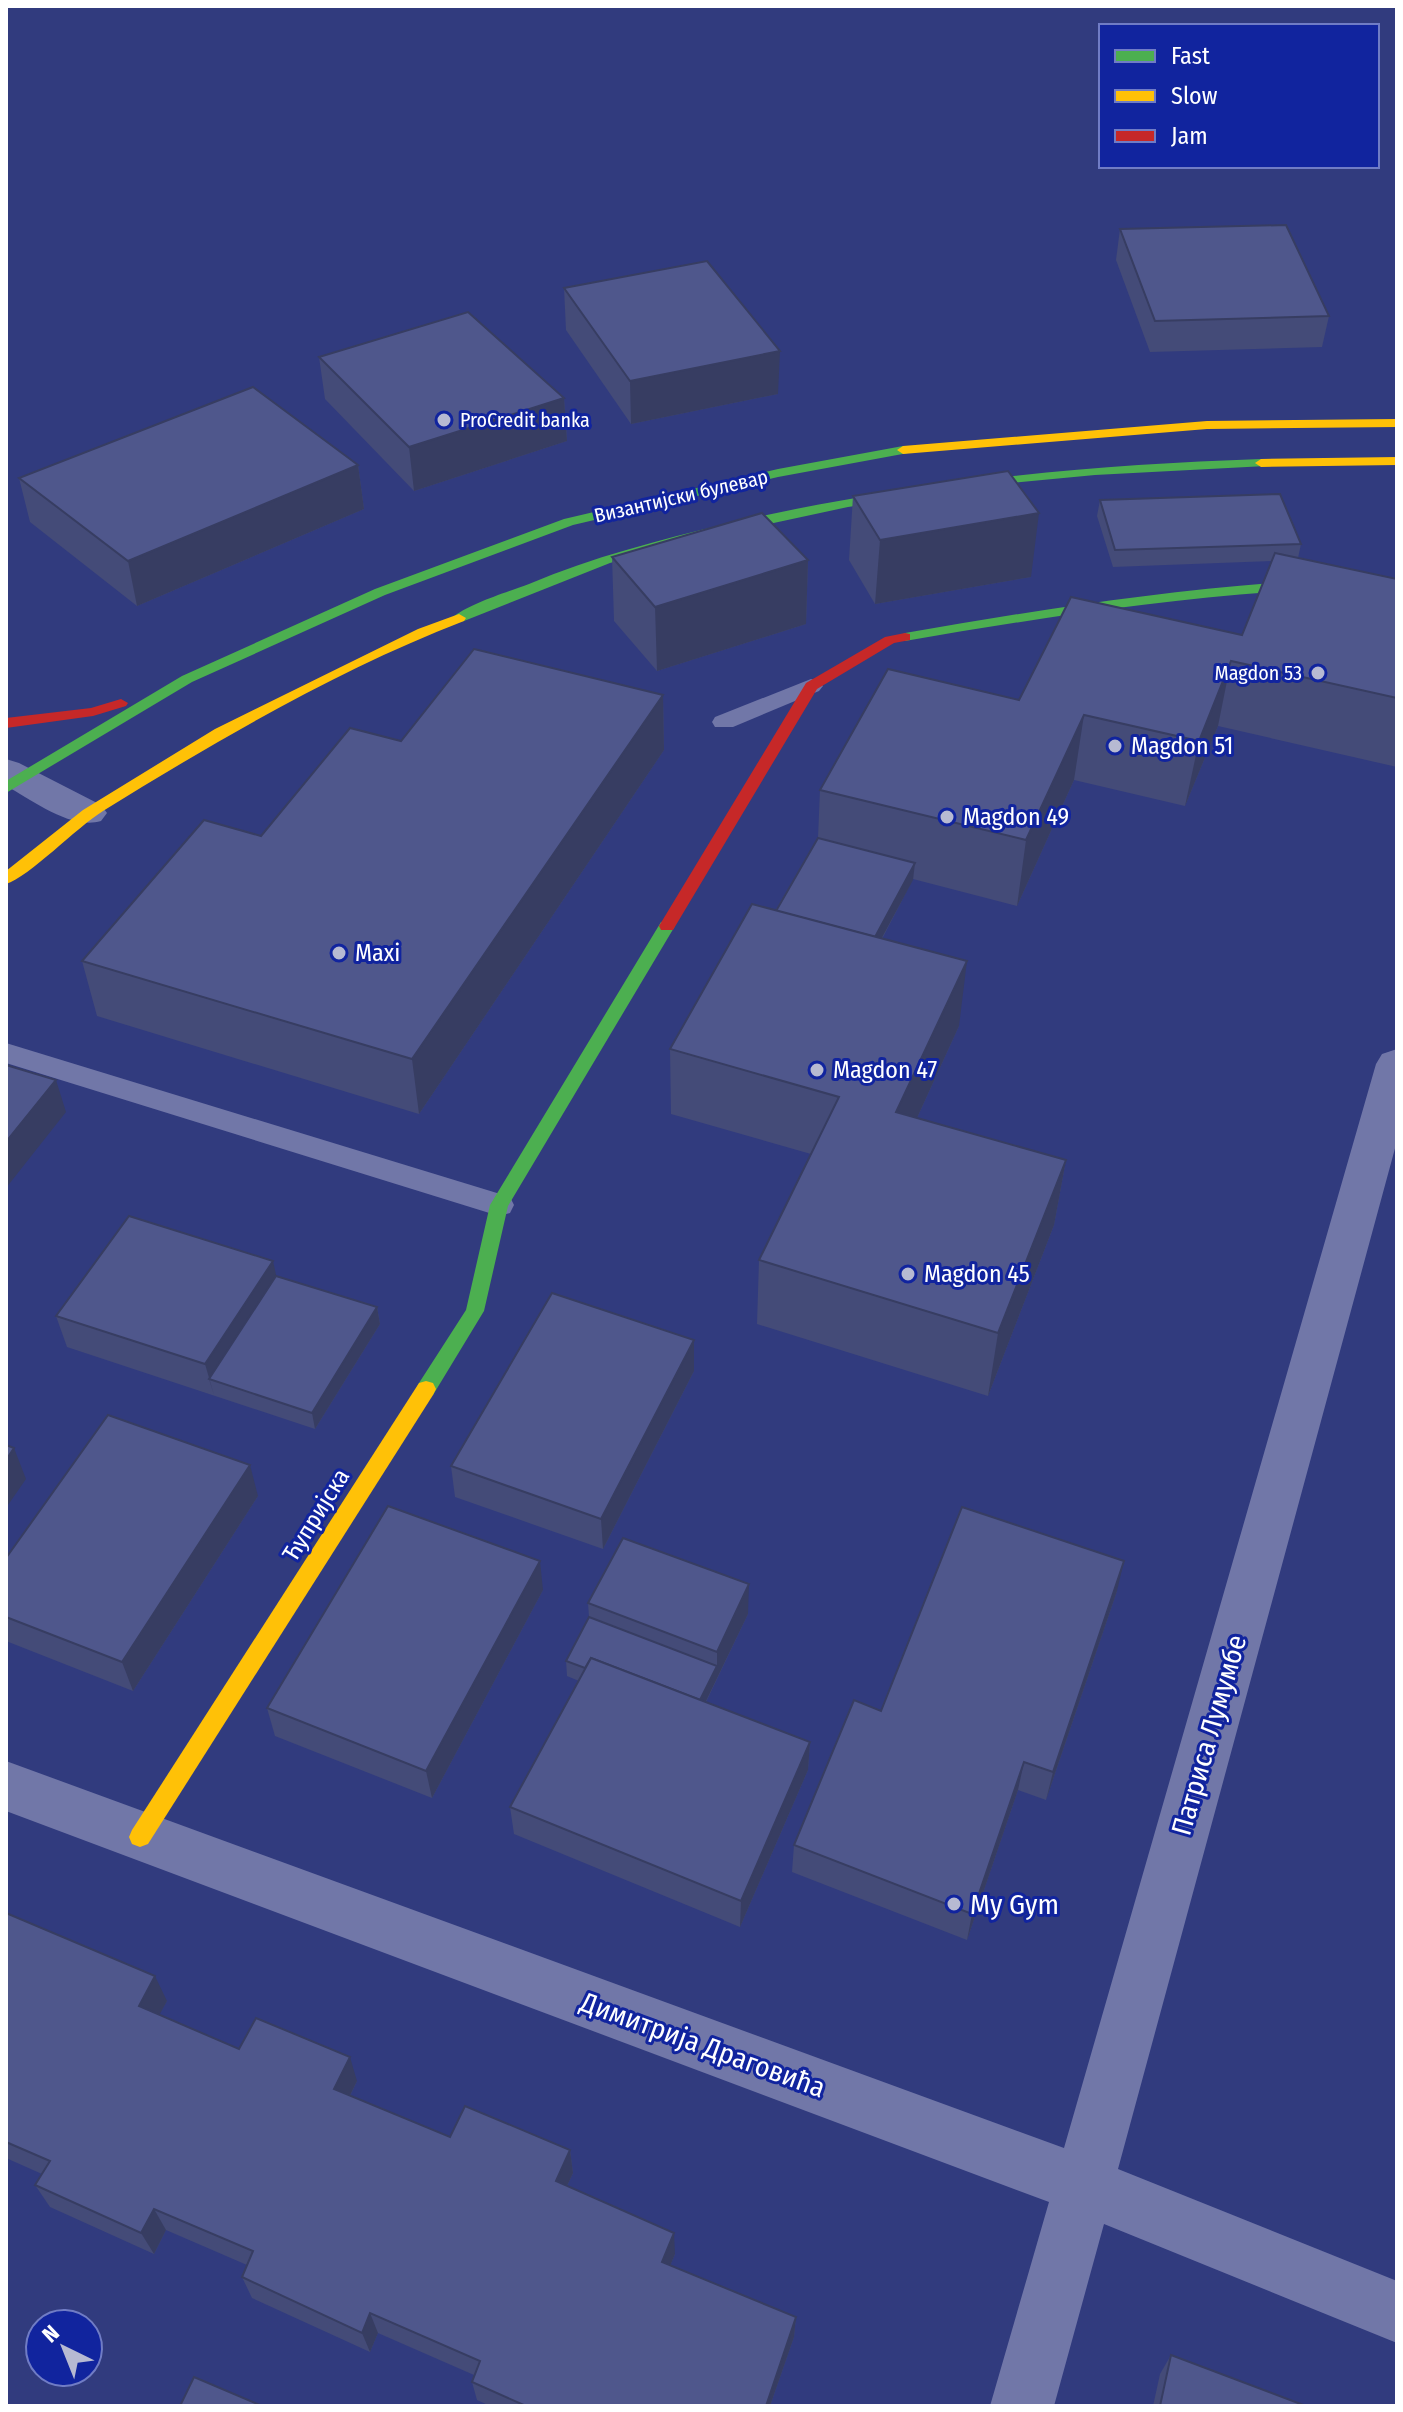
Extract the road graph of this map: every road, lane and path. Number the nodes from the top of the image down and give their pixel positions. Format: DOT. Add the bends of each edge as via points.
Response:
graph roads {
  1 [pos="1397,423"];
  2 [pos="1397,461"];
  3 [pos="1397,583"];
  4 [pos="187,679"];
  5 [pos="811,686"];
  6 [pos="724,722"];
  7 [pos="6,723"];
  8 [pos="11,779"];
  9 [pos="88,813"];
  10 [pos="6,879"];
  11 [pos="6,1053"];
  12 [pos="1397,1064"];
  13 [pos="499,1205"];
  14 [pos="6,1786"];
  15 [pos="140,1837"];
  16 [pos="1083,2185"];
  17 [pos="1397,2312"];
  18 [pos="1022,2406"];
  1 -- 4 [label="street, Византијски булевар" via="1207,425 1057,435 910,449 778,473 569,522 380,592"];
  2 -- 9 [label="street, Византијски булевар" via="1063,472 931,488 792,512 603,561 423,632 220,732"];
  3 -- 5 [label="street" via="1349,582 1093,605 890,640"];
  4 -- 7 [label="street" via="93,712"];
  4 -- 8 [label="street, Византијски булевар"];
  5 -- 6 [label="lane"];
  5 -- 13 [label="street, Ћупријска"];
  8 -- 9 [label="street, Византијски булевар"];
  9 -- 10 [label="street, Византијски булевар"];
  11 -- 13 [label="lane"];
  12 -- 16 [label="street, Патриса Лумумбе"];
  13 -- 15 [label="street, Ћупријска" via="475,1311"];
  14 -- 15 [label="street, Димитрија Драговића"];
  15 -- 16 [label="street, Димитрија Драговића"];
  16 -- 17 [label="street, Димитрија Драговића"];
  16 -- 18 [label="street, Патриса Лумумбе"];
}
